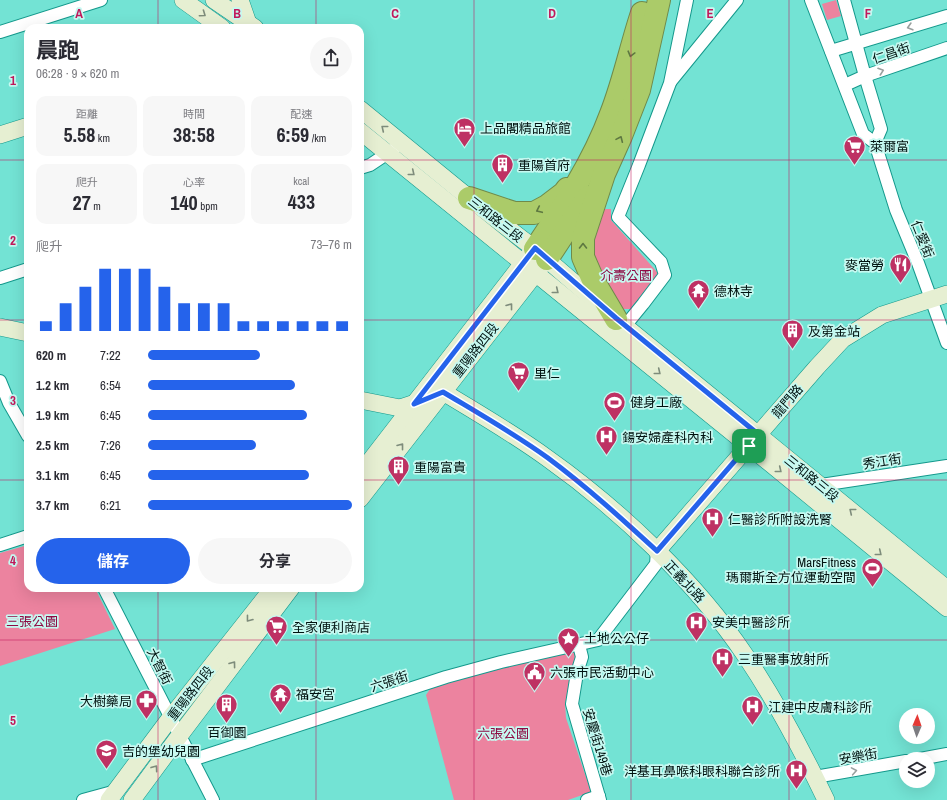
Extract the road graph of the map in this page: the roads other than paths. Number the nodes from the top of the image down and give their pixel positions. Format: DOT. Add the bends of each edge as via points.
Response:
graph roads {
  1 [pos="101,0"];
  2 [pos="183,0"];
  3 [pos="214,0"];
  4 [pos="240,0"];
  5 [pos="659,0"];
  6 [pos="670,0"];
  7 [pos="688,0"];
  8 [pos="737,0"];
  9 [pos="811,0"];
  10 [pos="844,0"];
  11 [pos="643,5"];
  12 [pos="947,16"];
  13 [pos="24,24"];
  14 [pos="25,24"];
  15 [pos="216,24"];
  16 [pos="248,24"];
  17 [pos="250,24"];
  18 [pos="0,32"];
  19 [pos="855,43"];
  20 [pos="947,48"];
  21 [pos="831,50"];
  22 [pos="865,76"];
  23 [pos="670,83"];
  24 [pos="844,85"];
  25 [pos="639,90"];
  26 [pos="364,111"];
  27 [pos="24,127"];
  28 [pos="364,134"];
  29 [pos="0,135"];
  30 [pos="601,140"];
  31 [pos="403,143"];
  32 [pos="875,144"];
  33 [pos="388,153"];
  34 [pos="364,167"];
  35 [pos="604,174"];
  36 [pos="469,198"];
  37 [pos="535,261"];
  38 [pos="24,270"];
  39 [pos="0,278"];
  40 [pos="947,294"];
  41 [pos="930,298"];
  42 [pos="621,322"];
  43 [pos="0,327"];
  44 [pos="24,332"];
  45 [pos="947,343"];
  46 [pos="0,382"];
  47 [pos="443,392"];
  48 [pos="364,401"];
  49 [pos="414,404"];
  50 [pos="24,429"];
  51 [pos="754,440"];
  52 [pos="947,466"];
  53 [pos="364,469"];
  54 [pos="821,485"];
  55 [pos="364,494"];
  56 [pos="24,537"];
  57 [pos="0,545"];
  58 [pos="657,551"];
  59 [pos="947,589"];
  60 [pos="106,592"];
  61 [pos="270,592"];
  62 [pos="288,592"];
  63 [pos="947,608"];
  64 [pos="579,645"];
  65 [pos="171,717"];
  66 [pos="180,735"];
  67 [pos="947,754"];
  68 [pos="935,756"];
  69 [pos="192,760"];
  70 [pos="899,763"];
  71 [pos="815,777"];
  72 [pos="113,795"];
  73 [pos="600,798"];
  74 [pos="83,800"];
  75 [pos="132,800"];
  76 [pos="213,800"];
  77 [pos="587,800"];
  78 [pos="826,800"];
  1 -- 14 [label="street"];
  2 -- 15 [label="main road, one-way"];
  3 -- 16 [label="main road"];
  4 -- 17 [label="main road"];
  5 -- 25 [label="highway"];
  6 -- 25 [label="highway"];
  7 -- 23 [label="street"];
  8 -- 23 [label="street"];
  9 -- 21 [label="street, 仁愛街"];
  10 -- 19 [label="street"];
  11 -- 30 [label="highway, one-way" via="629,60"];
  12 -- 19 [label="street, one-way"];
  13 -- 18 [label="street"];
  19 -- 21 [label="street"];
  19 -- 22 [label="street"];
  22 -- 20 [label="street, 仁昌街, one-way"];
  21 -- 24 [label="street, 仁愛街"];
  22 -- 24 [label="street, 仁昌街"];
  22 -- 32 [label="street" via="881,129"];
  23 -- 42 [label="street" via="618,216 661,262 665,275 643,304"];
  24 -- 32 [label="street, 仁愛街" via="863,134"];
  35 -- 25 [label="highway, one-way"];
  31 -- 26 [label="main road, 三和路三段, one-way"];
  27 -- 29 [label="main road"];
  28 -- 33 [label="main road, 三和路三段"];
  30 -- 36 [label="highway, one-way" via="564,193 534,213 514,213"];
  30 -- 37 [label="highway"];
  31 -- 33 [label="street"];
  31 -- 36 [label="main road, 三和路三段"];
  32 -- 41 [label="street, 仁愛街" via="896,210"];
  33 -- 34 [label="street"];
  33 -- 37 [label="main road, 三和路三段, one-way"];
  35 -- 37 [label="highway"];
  42 -- 35 [label="highway, one-way" via="594,280 583,257 583,238"];
  36 -- 37 [label="main road, 三和路三段"];
  37 -- 42 [label="main road, 三和路三段"];
  47 -- 37 [label="main road, 重陽路四段, one-way"];
  37 -- 49 [label="main road, 重陽路四段"];
  37 -- 51 [label="main road, 三和路三段, one-way"];
  38 -- 39 [label="street"];
  40 -- 41 [label="main road, 龍門路"];
  41 -- 45 [label="street, 仁愛街"];
  41 -- 51 [label="main road, 龍門路" via="882,315 843,339"];
  42 -- 51 [label="main road, 三和路三段"];
  43 -- 44 [label="main road"];
  46 -- 50 [label="street"];
  47 -- 49 [label="main road"];
  55 -- 47 [label="main road, 重陽路四段, one-way"];
  47 -- 58 [label="main road, 正義北路" via="547,458 586,488"];
  48 -- 49 [label="main road" via="400,408"];
  49 -- 53 [label="main road, 重陽路四段"];
  51 -- 54 [label="main road, 三和路三段"];
  51 -- 58 [label="main road, 龍門路"];
  51 -- 63 [label="main road, 三和路三段, one-way"];
  52 -- 54 [label="street, 秀江街"];
  59 -- 54 [label="main road, 三和路三段, one-way"];
  56 -- 57 [label="street"];
  58 -- 64 [label="street, 六張街" via="656,564 598,640"];
  58 -- 71 [label="main road, 正義北路" via="707,605 745,655 789,726"];
  60 -- 65 [label="street, 大智街"];
  61 -- 65 [label="main road, 重陽路四段, one-way"];
  66 -- 62 [label="main road, 重陽路四段, one-way"];
  64 -- 69 [label="street, 六張街" via="446,677"];
  64 -- 73 [label="street, 安慶街149巷" via="582,657 572,704"];
  65 -- 66 [label="street, 大智街"];
  65 -- 72 [label="main road, 重陽路四段"];
  66 -- 69 [label="street, 大智街"];
  75 -- 66 [label="main road, 重陽路四段, one-way"];
  67 -- 68 [label="street"];
  69 -- 76 [label="street, 大智街"];
  71 -- 70 [label="street, 安樂街, one-way"];
  71 -- 78 [label="main road, 正義北路"];
  72 -- 74 [label="street"];
  73 -- 77 [label="street"];
}
